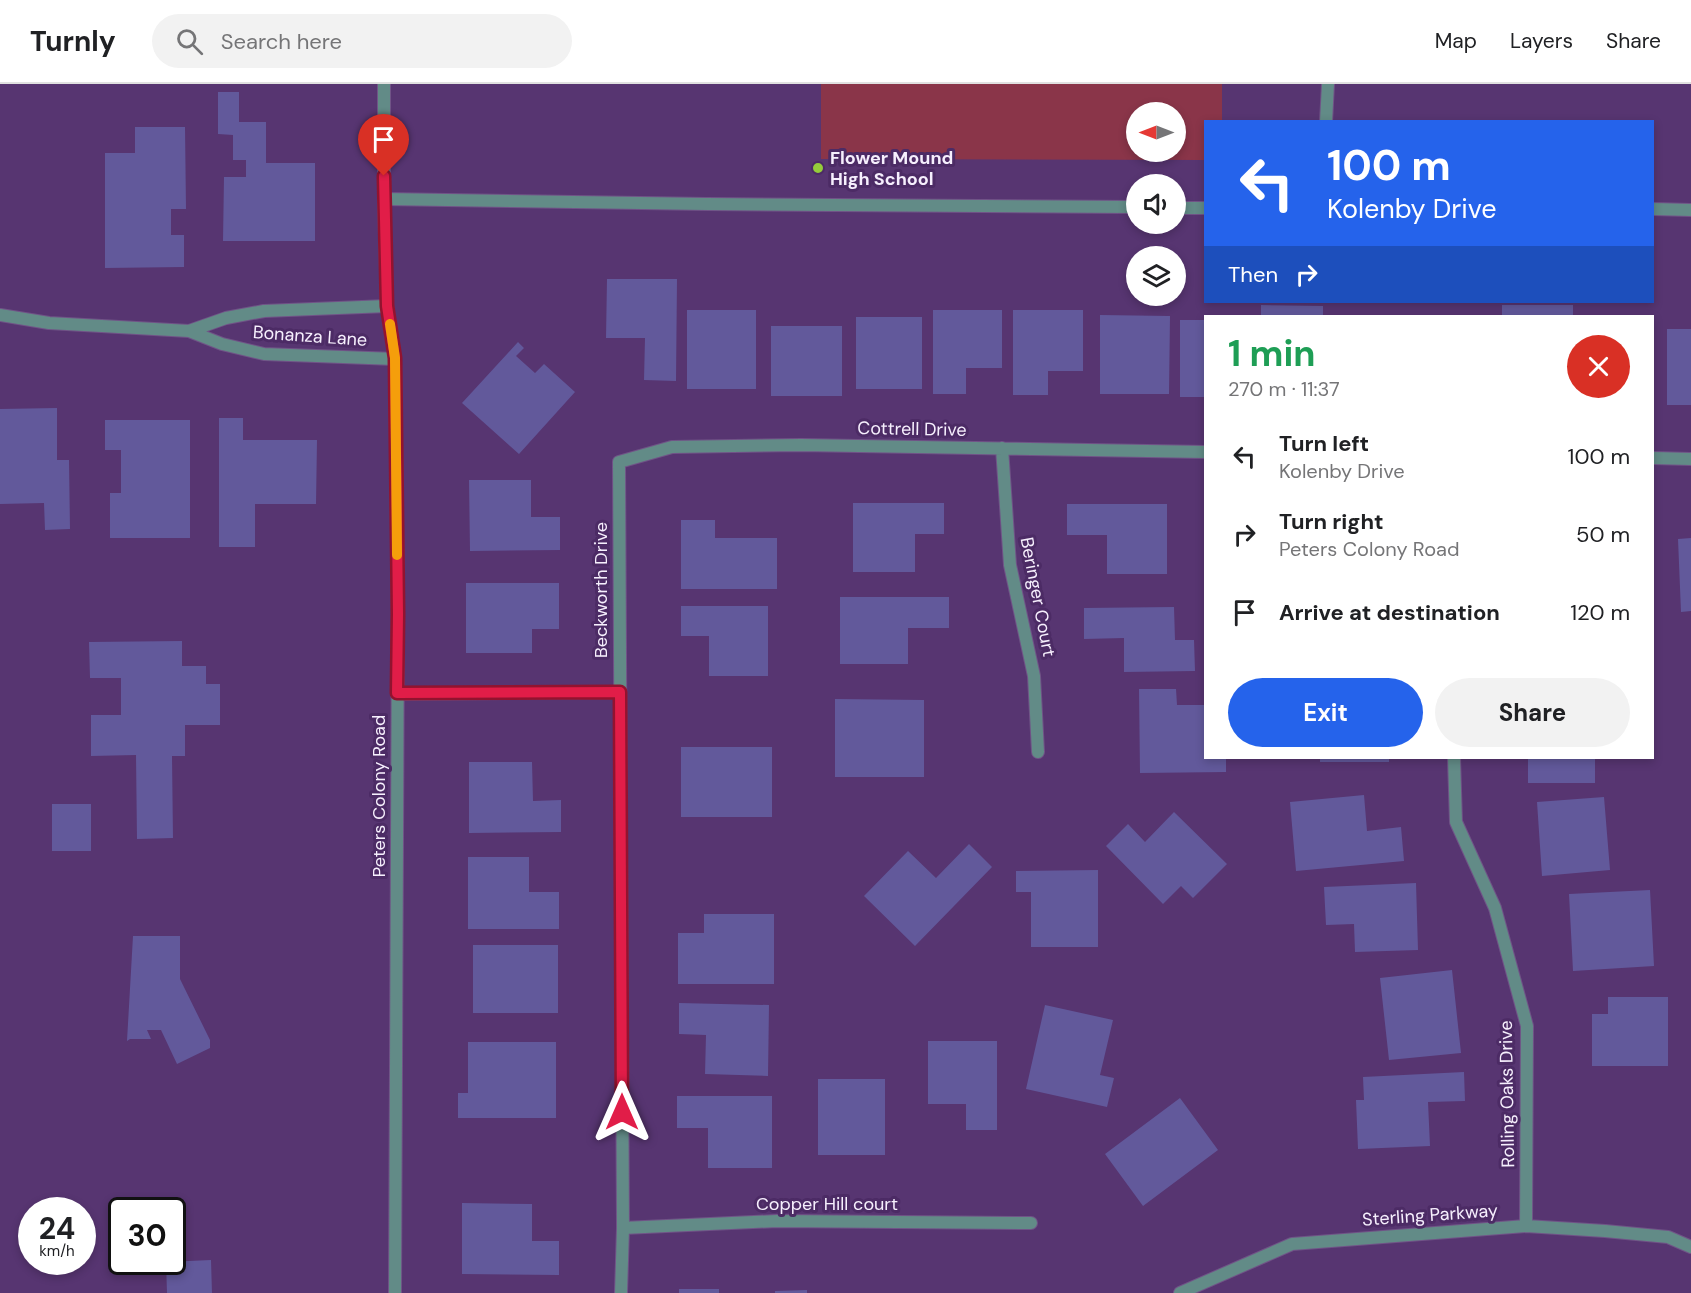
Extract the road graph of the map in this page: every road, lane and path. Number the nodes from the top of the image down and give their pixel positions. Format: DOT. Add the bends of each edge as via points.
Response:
graph roads {
  1 [pos="384,84"];
  2 [pos="1328,84"];
  3 [pos="1326,120"];
  4 [pos="384,199"];
  5 [pos="1126,207"];
  6 [pos="1186,208"];
  7 [pos="1204,208"];
  8 [pos="1654,209"];
  9 [pos="1691,210"];
  10 [pos="387,306"];
  11 [pos="0,315"];
  12 [pos="189,332"];
  13 [pos="395,358"];
  14 [pos="1002,448"];
  15 [pos="1204,453"];
  16 [pos="1654,459"];
  17 [pos="1691,459"];
  18 [pos="619,462"];
  19 [pos="620,692"];
  20 [pos="397,693"];
  21 [pos="1038,752"];
  22 [pos="1454,759"];
  23 [pos="1031,1223"];
  24 [pos="1526,1226"];
  25 [pos="623,1228"];
  26 [pos="1691,1247"];
  27 [pos="395,1293"];
  28 [pos="621,1293"];
  29 [pos="1180,1293"];
  1 -- 4 [label="street, Peters Colony Road"];
  2 -- 3 [label="street"];
  4 -- 5 [label="street"];
  4 -- 10 [label="street, Peters Colony Road"];
  6 -- 7 [label="street"];
  8 -- 9 [label="street"];
  10 -- 12 [label="street, Bonanza Lane" via="264,311 226,318"];
  10 -- 13 [label="street, Peters Colony Road"];
  11 -- 12 [label="street, Bonanza Lane" via="49,323"];
  12 -- 13 [label="street, Bonanza Lane" via="264,354"];
  13 -- 20 [label="street, Peters Colony Road"];
  14 -- 15 [label="street, Cottrell Drive"];
  14 -- 18 [label="street, Cottrell Drive" via="672,447"];
  14 -- 21 [label="street, Beringer Court" via="1010,565 1034,676"];
  16 -- 17 [label="street"];
  18 -- 19 [label="street, Beckworth Drive"];
  19 -- 20 [label="street"];
  19 -- 25 [label="street, Beckworth Drive"];
  20 -- 27 [label="street, Peters Colony Road"];
  22 -- 24 [label="street, Rolling Oaks Drive" via="1456,822 1495,908 1527,1026"];
  23 -- 25 [label="street, Copper Hill court" via="777,1221"];
  24 -- 26 [label="street, Sterling Parkway" via="1668,1237"];
  24 -- 29 [label="street, Sterling Parkway" via="1292,1244"];
  25 -- 28 [label="street, Beckworth Drive"];
}
